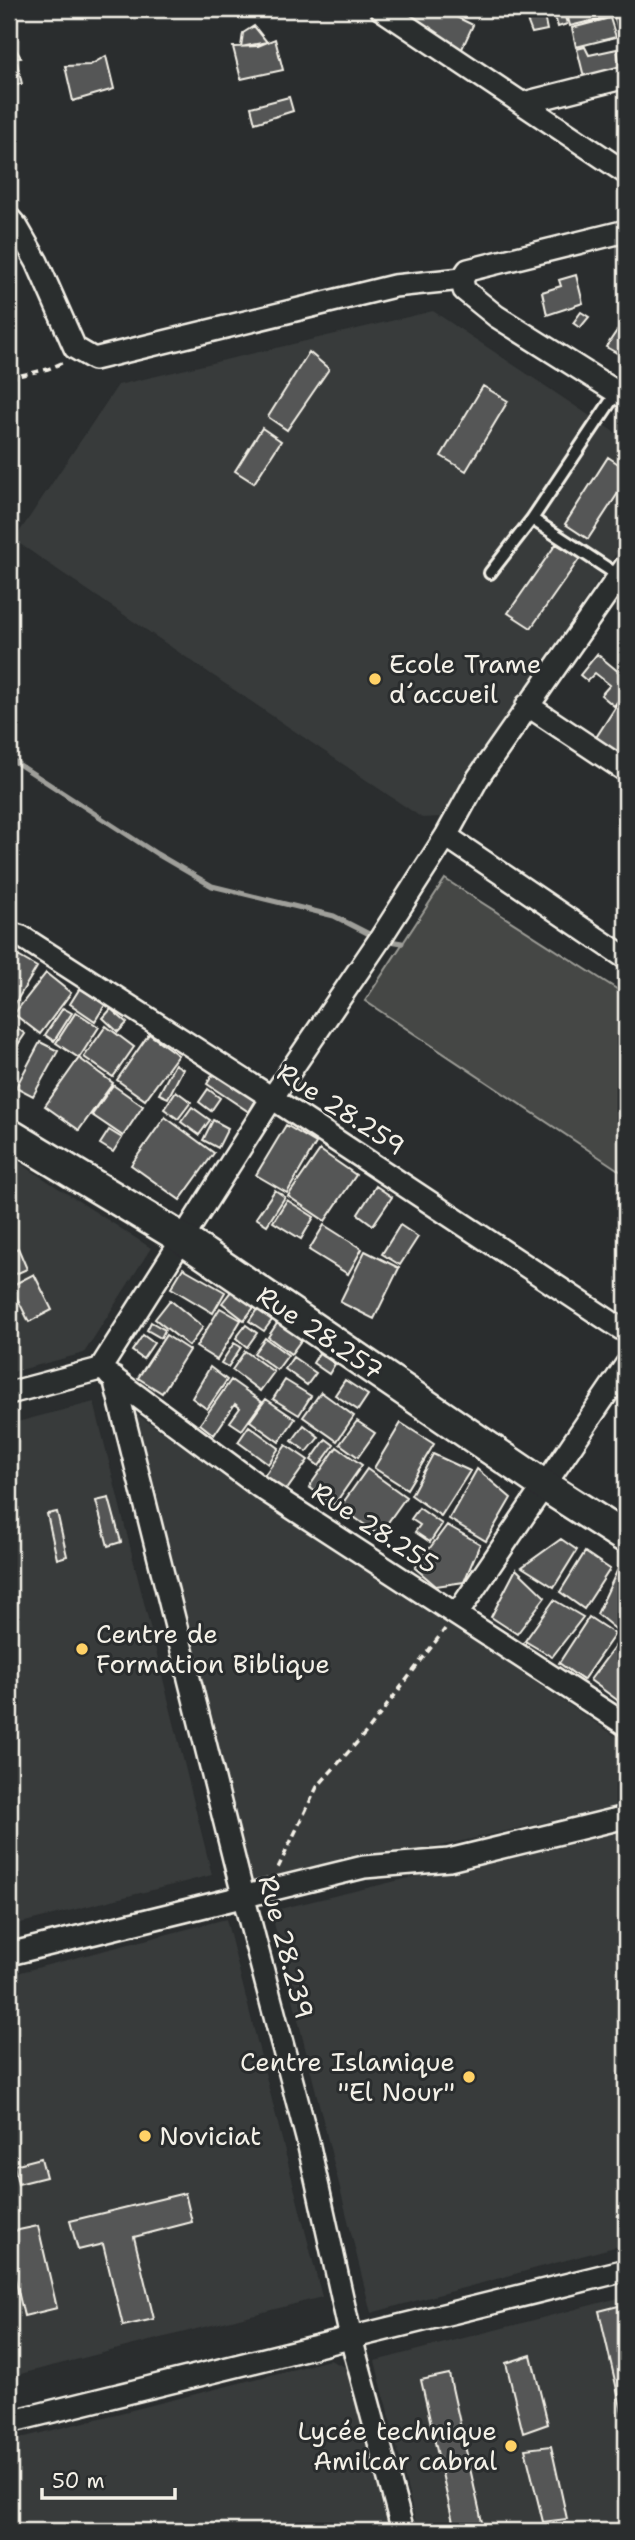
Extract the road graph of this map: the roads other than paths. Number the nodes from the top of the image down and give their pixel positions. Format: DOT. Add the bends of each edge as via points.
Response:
graph roads {
  1 [pos="382,9"];
  2 [pos="626,77"];
  3 [pos="524,103"];
  4 [pos="626,173"];
  5 [pos="9,218"];
  6 [pos="626,231"];
  7 [pos="462,279"];
  8 [pos="622,395"];
  9 [pos="532,519"];
  10 [pos="490,573"];
  11 [pos="621,582"];
  12 [pos="527,705"];
  13 [pos="626,771"];
  14 [pos="446,836"];
  15 [pos="16,935"];
  16 [pos="626,958"];
  17 [pos="272,1098"];
  18 [pos="9,1134"];
  19 [pos="181,1238"];
  20 [pos="626,1332"];
  21 [pos="626,1365"];
  22 [pos="107,1374"];
  23 [pos="9,1393"];
  24 [pos="545,1486"];
  25 [pos="626,1538"];
  26 [pos="457,1614"];
  27 [pos="626,1725"];
  28 [pos="626,1817"];
  29 [pos="243,1895"];
  30 [pos="9,1954"];
  31 [pos="626,2270"];
  32 [pos="351,2337"];
  33 [pos="9,2422"];
  34 [pos="403,2531"];
  1 -- 3 [label="street"];
  2 -- 3 [label="street"];
  3 -- 4 [label="street"];
  5 -- 7 [label="street" via="37,262 75,348 94,359 394,286"];
  6 -- 7 [label="street" via="468,270"];
  7 -- 8 [label="street" via="464,290 496,316"];
  8 -- 9 [label="lane"];
  9 -- 10 [label="lane"];
  9 -- 11 [label="lane"];
  11 -- 12 [label="street"];
  12 -- 13 [label="street"];
  12 -- 14 [label="street"];
  14 -- 16 [label="street"];
  14 -- 17 [label="street"];
  15 -- 17 [label="street, Rue 28.259"];
  17 -- 19 [label="street"];
  17 -- 20 [label="street, Rue 28.259"];
  18 -- 19 [label="street, Rue 28.257"];
  19 -- 22 [label="street"];
  19 -- 24 [label="street, Rue 28.257"];
  21 -- 24 [label="street"];
  22 -- 23 [label="street"];
  22 -- 26 [label="street, Rue 28.255" via="260,1488"];
  22 -- 29 [label="street, Rue 28.239"];
  24 -- 25 [label="street, Rue 28.257"];
  24 -- 26 [label="street"];
  26 -- 27 [label="street, Rue 28.255"];
  28 -- 29 [label="street" via="449,1860 364,1867"];
  29 -- 30 [label="street"];
  29 -- 32 [label="street, Rue 28.239" via="308,2142"];
  31 -- 32 [label="street"];
  32 -- 33 [label="street"];
  32 -- 34 [label="street, Rue 28.239"];
}
